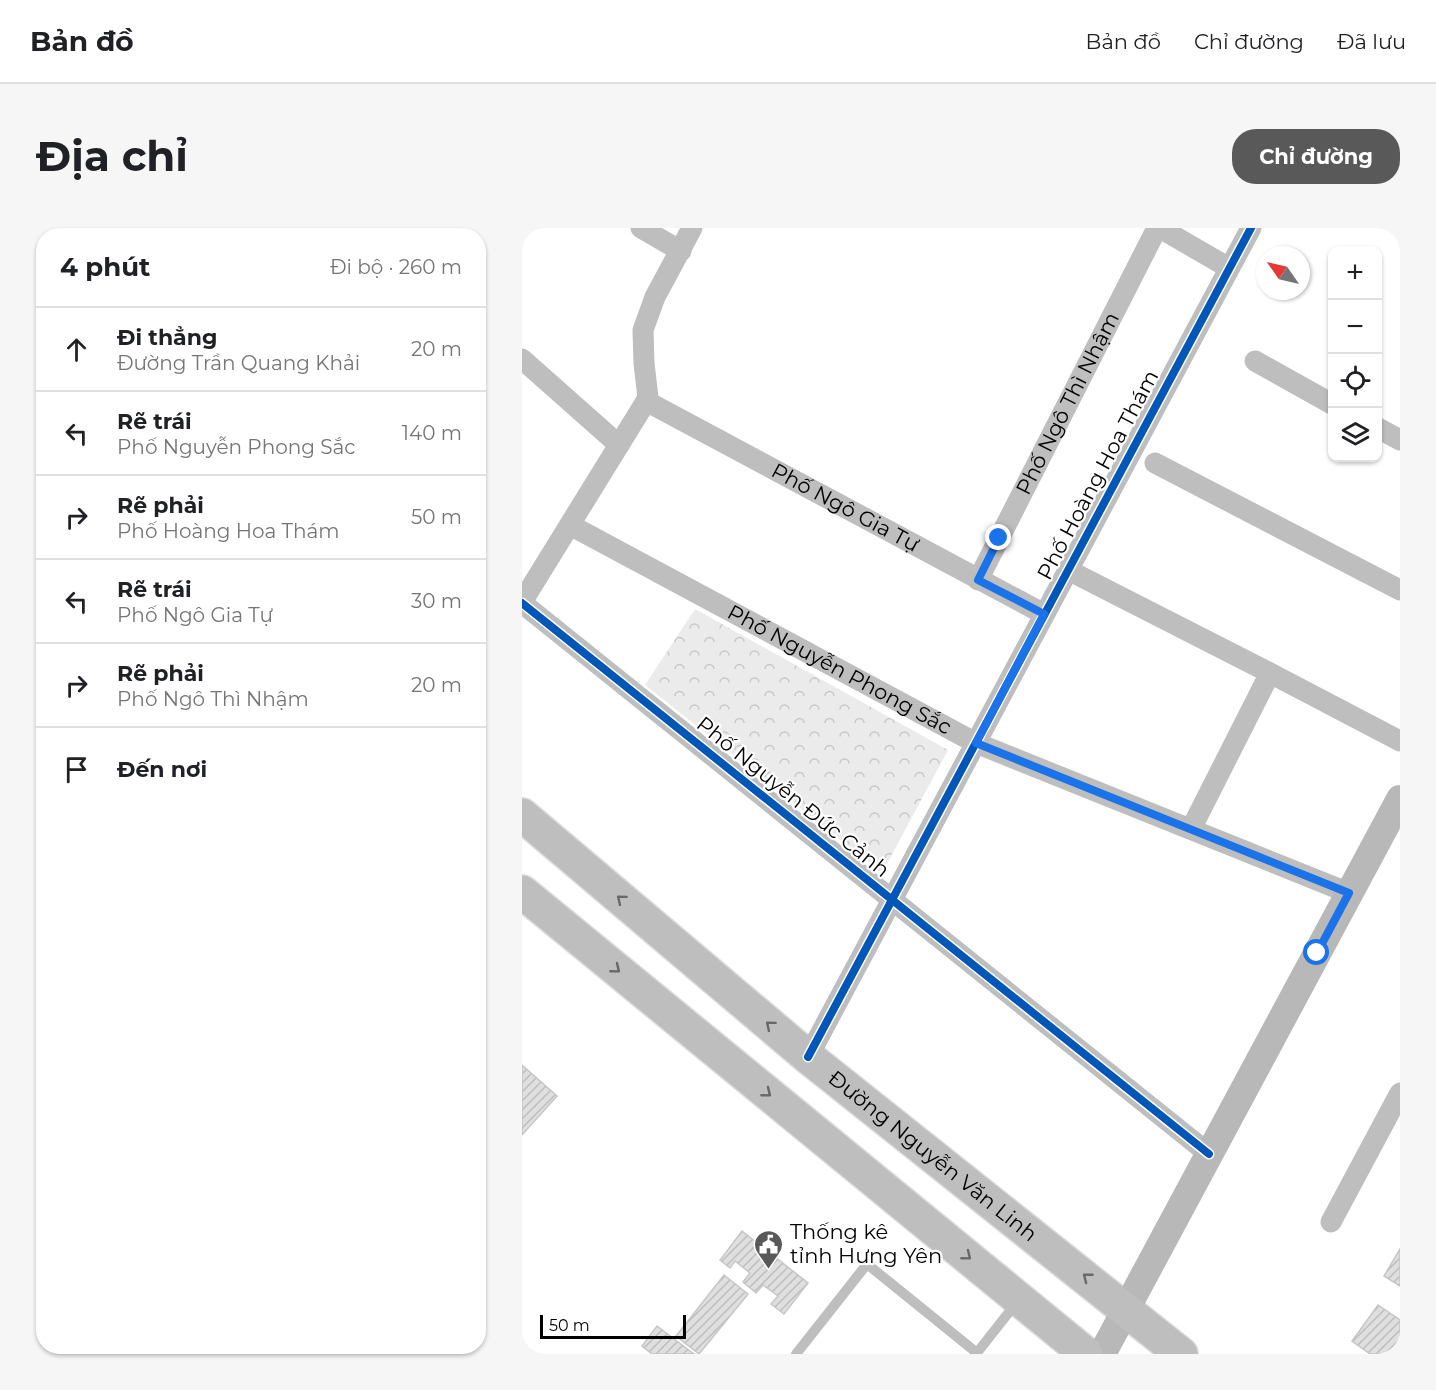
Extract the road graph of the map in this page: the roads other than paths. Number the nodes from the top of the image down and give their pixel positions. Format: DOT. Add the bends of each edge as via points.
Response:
graph roads {
  1 [pos="641,228"];
  2 [pos="692,228"];
  3 [pos="1158,228"];
  4 [pos="1251,228"];
  5 [pos="681,251"];
  6 [pos="1229,268"];
  7 [pos="522,359"];
  8 [pos="1255,361"];
  9 [pos="645,401"];
  10 [pos="1328,402"];
  11 [pos="1382,431"];
  12 [pos="1400,440"];
  13 [pos="619,445"];
  14 [pos="1155,463"];
  15 [pos="570,525"];
  16 [pos="1068,570"];
  17 [pos="978,580"];
  18 [pos="1400,590"];
  19 [pos="522,602"];
  20 [pos="1044,614"];
  21 [pos="1270,673"];
  22 [pos="1400,741"];
  23 [pos="976,743"];
  24 [pos="1400,799"];
  25 [pos="522,815"];
  26 [pos="1191,829"];
  27 [pos="522,892"];
  28 [pos="1349,893"];
  29 [pos="892,899"];
  30 [pos="808,1057"];
  31 [pos="1400,1094"];
  32 [pos="1394,1118"];
  33 [pos="1209,1154"];
  34 [pos="1331,1222"];
  35 [pos="1019,1299"];
  36 [pos="1126,1308"];
  37 [pos="977,1353"];
  38 [pos="796,1354"];
  39 [pos="1086,1354"];
  40 [pos="1102,1354"];
  41 [pos="1181,1354"];
  1 -- 5 [label="street"];
  2 -- 5 [label="street"];
  3 -- 6 [label="street"];
  3 -- 17 [label="street, Phố Ngô Thì Nhậm"];
  4 -- 6 [label="street, Phố Hoàng Hoa Thám"];
  5 -- 9 [label="street" via="655,297 643,330 648,398"];
  6 -- 16 [label="street, Phố Hoàng Hoa Thám"];
  7 -- 13 [label="street"];
  8 -- 10 [label="street"];
  9 -- 13 [label="street"];
  9 -- 17 [label="street, Phố Ngô Gia Tự"];
  11 -- 12 [label="street"];
  13 -- 15 [label="street"];
  14 -- 18 [label="street"];
  15 -- 19 [label="street"];
  15 -- 23 [label="street, Phố Nguyễn Phong Sắc"];
  16 -- 20 [label="street, Phố Hoàng Hoa Thám"];
  16 -- 21 [label="street"];
  17 -- 20 [label="street, Phố Ngô Gia Tự"];
  19 -- 29 [label="street, Phố Nguyễn Đức Cảnh"];
  20 -- 23 [label="street, Phố Hoàng Hoa Thám"];
  21 -- 22 [label="street"];
  21 -- 26 [label="street"];
  23 -- 26 [label="street, Phố Nguyễn Phong Sắc"];
  23 -- 29 [label="street, Phố Hoàng Hoa Thám"];
  24 -- 28 [label="street"];
  30 -- 25 [label="highway, Đường Nguyễn Văn Linh, one-way"];
  26 -- 28 [label="street, Phố Nguyễn Phong Sắc"];
  27 -- 35 [label="highway, one-way"];
  28 -- 33 [label="street"];
  29 -- 30 [label="street, Phố Hoàng Hoa Thám"];
  29 -- 33 [label="street, Phố Nguyễn Đức Cảnh"];
  36 -- 30 [label="highway, Đường Nguyễn Văn Linh, one-way"];
  31 -- 32 [label="street"];
  32 -- 34 [label="street"];
  33 -- 36 [label="street"];
  35 -- 37 [label="lane"];
  35 -- 39 [label="highway"];
  36 -- 40 [label="street"];
  36 -- 41 [label="highway, Đường Nguyễn Văn Linh"];
  37 -- 38 [label="lane" via="867,1264"];
}
